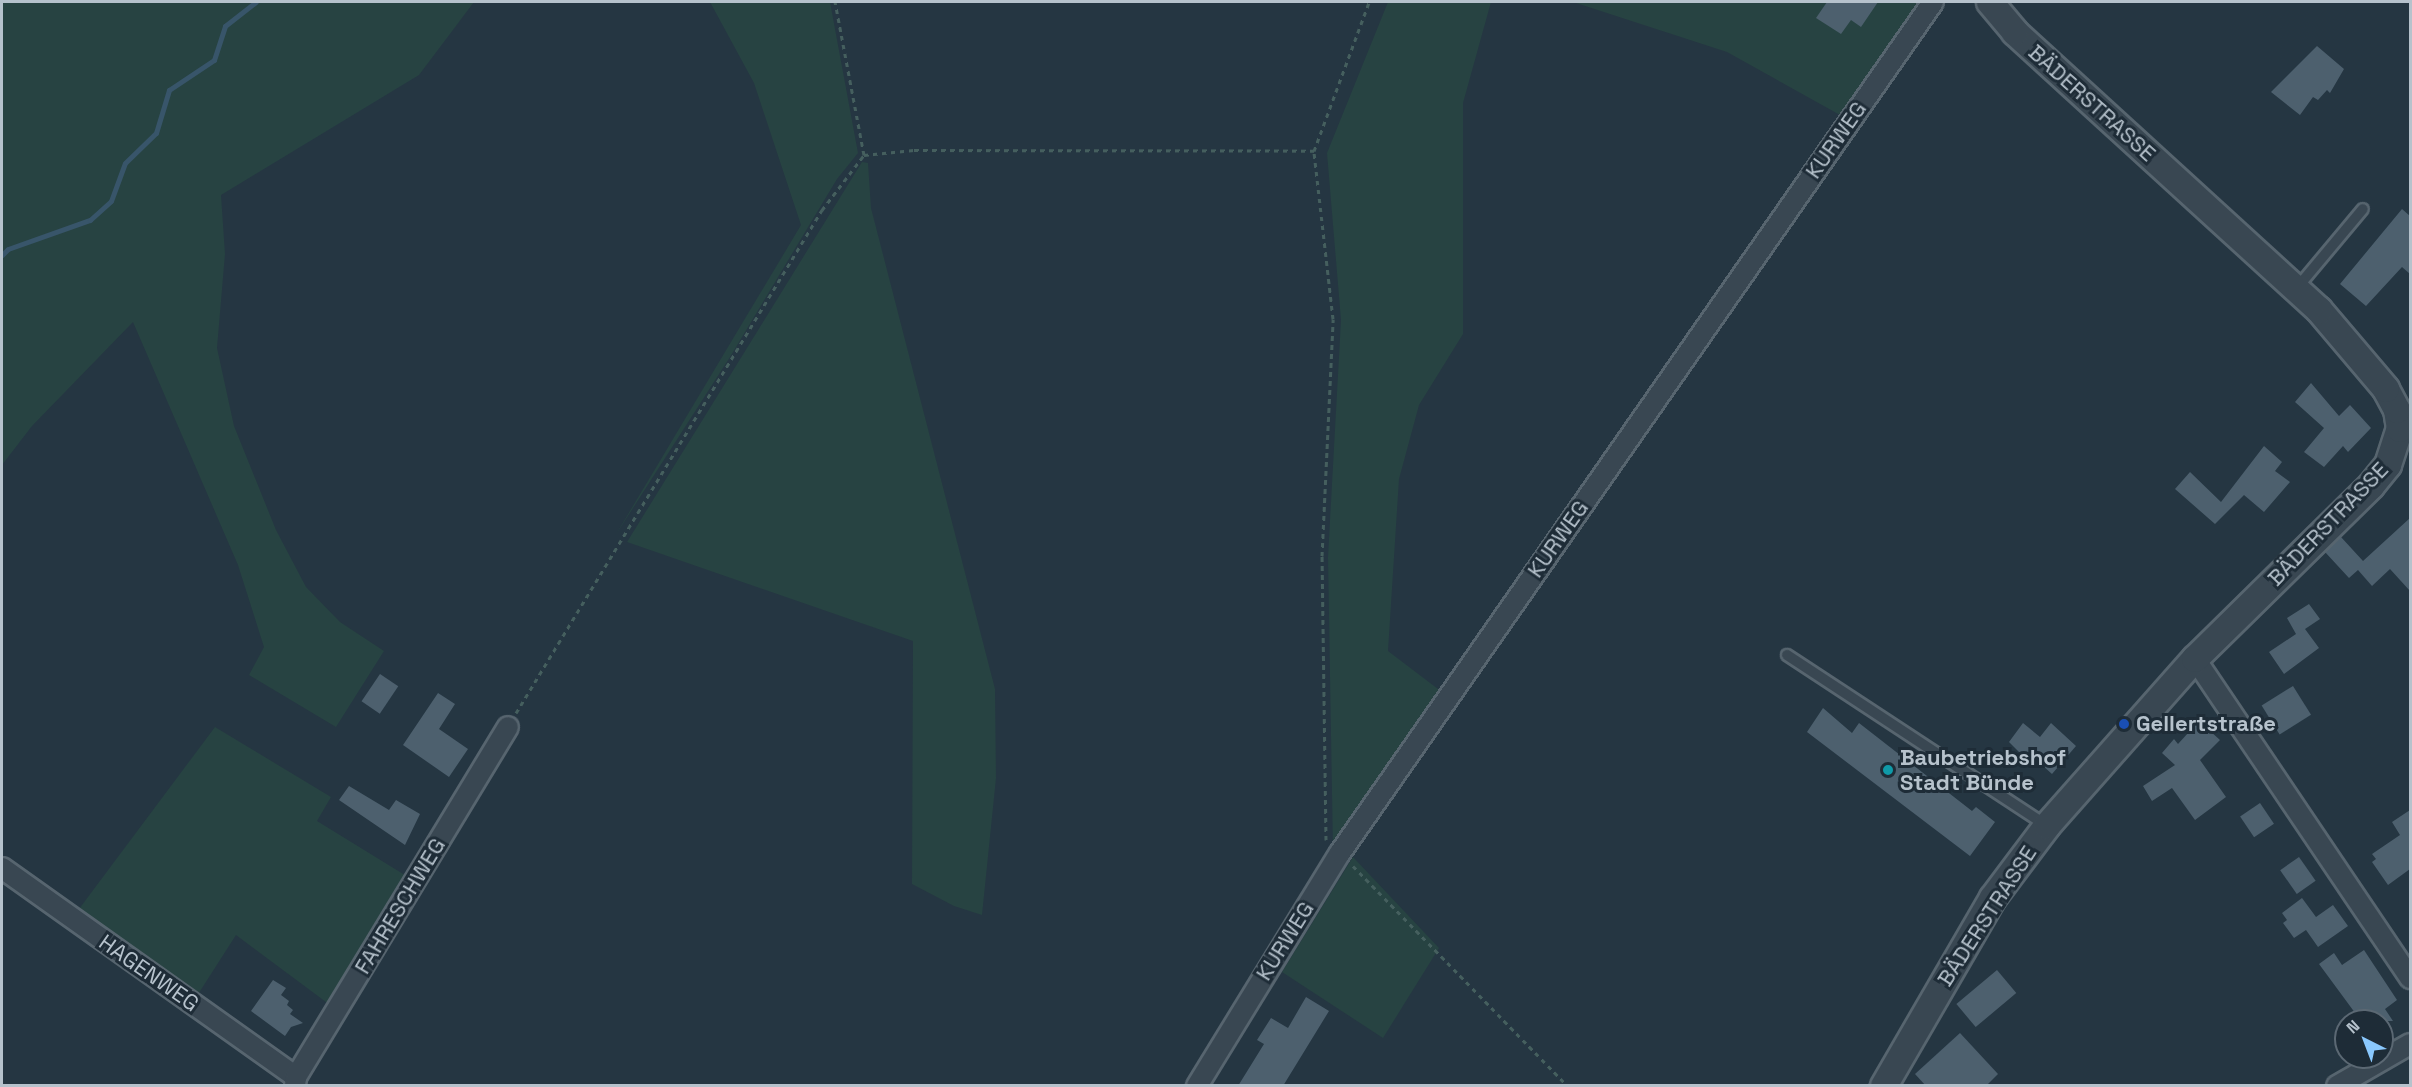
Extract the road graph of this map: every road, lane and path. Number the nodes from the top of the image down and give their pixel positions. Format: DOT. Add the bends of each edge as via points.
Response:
graph roads {
  1 [pos="836,2"];
  2 [pos="1369,2"];
  3 [pos="1933,2"];
  4 [pos="1990,2"];
  5 [pos="1314,151"];
  6 [pos="864,155"];
  7 [pos="2363,209"];
  8 [pos="2296,289"];
  9 [pos="2404,448"];
  10 [pos="1787,655"];
  11 [pos="2195,659"];
  12 [pos="508,727"];
  13 [pos="2047,826"];
  14 [pos="1340,853"];
  15 [pos="2,868"];
  16 [pos="1326,874"];
  17 [pos="2410,978"];
  18 [pos="2410,1044"];
  19 [pos="295,1081"];
  20 [pos="1197,1086"];
  21 [pos="1568,1086"];
  22 [pos="1884,1086"];
  23 [pos="2337,1086"];
  1 -- 6 [label="path"];
  2 -- 5 [label="path"];
  3 -- 14 [label="street, KURWEG"];
  4 -- 8 [label="street, BÄDERSTRASSE" via="2015,32"];
  5 -- 6 [label="path" via="914,150"];
  5 -- 16 [label="path" via="1333,319 1322,556"];
  6 -- 12 [label="path" via="822,210"];
  7 -- 8 [label="lane"];
  8 -- 9 [label="street, BÄDERSTRASSE" via="2319,310 2386,389 2397,410"];
  9 -- 11 [label="street, BÄDERSTRASSE" via="2371,486"];
  10 -- 13 [label="lane"];
  11 -- 13 [label="street, BÄDERSTRASSE"];
  11 -- 17 [label="street"];
  12 -- 19 [label="street, FAHRESCHWEG"];
  13 -- 22 [label="street, BÄDERSTRASSE" via="1993,898"];
  14 -- 16 [label="street, KURWEG"];
  14 -- 21 [label="path"];
  15 -- 19 [label="street, HAGENWEG"];
  16 -- 20 [label="street, KURWEG"];
  18 -- 23 [label="street"];
}
